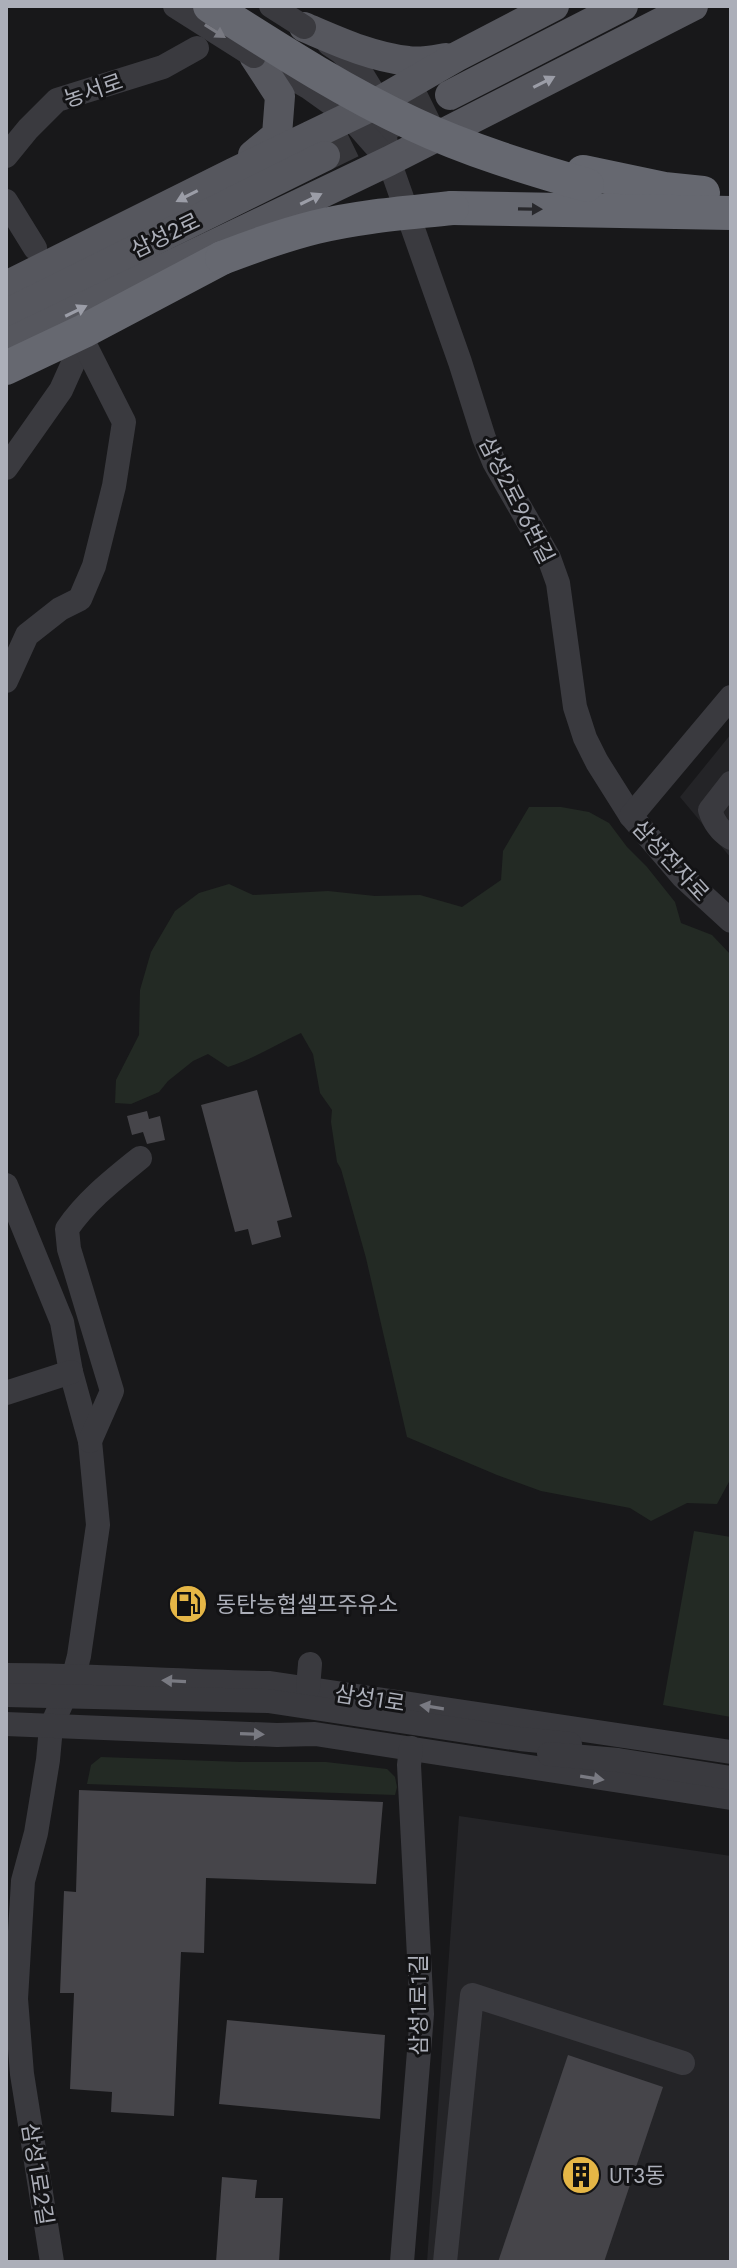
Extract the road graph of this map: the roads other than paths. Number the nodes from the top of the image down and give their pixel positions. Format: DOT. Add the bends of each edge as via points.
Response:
graph roads {
  1 [pos="175,6"];
  2 [pos="210,6"];
  3 [pos="234,6"];
  4 [pos="271,6"];
  5 [pos="554,6"];
  6 [pos="623,6"];
  7 [pos="693,6"];
  8 [pos="304,27"];
  9 [pos="197,48"];
  10 [pos="254,56"];
  11 [pos="456,57"];
  12 [pos="450,95"];
  13 [pos="379,102"];
  14 [pos="350,117"];
  15 [pos="6,156"];
  16 [pos="325,156"];
  17 [pos="389,161"];
  18 [pos="233,173"];
  19 [pos="585,179"];
  20 [pos="731,195"];
  21 [pos="6,201"];
  22 [pos="731,206"];
  23 [pos="731,213"];
  24 [pos="35,248"];
  25 [pos="6,286"];
  26 [pos="6,314"];
  27 [pos="6,344"];
  28 [pos="6,368"];
  29 [pos="6,468"];
  30 [pos="6,681"];
  31 [pos="731,697"];
  32 [pos="731,783"];
  33 [pos="617,793"];
  34 [pos="631,816"];
  35 [pos="731,838"];
  36 [pos="731,921"];
  37 [pos="140,1158"];
  38 [pos="6,1185"];
  39 [pos="71,1372"];
  40 [pos="6,1393"];
  41 [pos="90,1441"];
  42 [pos="310,1664"];
  43 [pos="6,1675"];
  44 [pos="308,1688"];
  45 [pos="6,1695"];
  46 [pos="62,1702"];
  47 [pos="6,1706"];
  48 [pos="6,1724"];
  49 [pos="411,1748"];
  50 [pos="731,1752"];
  51 [pos="731,1766"];
  52 [pos="731,1778"];
  53 [pos="731,1798"];
  54 [pos="15,1879"];
  55 [pos="683,2063"];
  56 [pos="52,2262"];
  57 [pos="402,2262"];
  58 [pos="445,2262"];
  1 -- 10 [label="street, one-way, bridge"];
  2 -- 19 [label="highway, bridge" via="355,95 415,125 488,154"];
  3 -- 19 [label="highway" via="426,117"];
  4 -- 8 [label="street, bridge"];
  5 -- 11 [label="main road"];
  6 -- 12 [label="main road"];
  17 -- 7 [label="main road, one-way"];
  8 -- 11 [label="main road" via="349,47 410,62"];
  8 -- 13 [label="street" via="360,71"];
  9 -- 15 [label="street, 농서로" via="163,67 57,100"];
  10 -- 14 [label="street"];
  10 -- 18 [label="main road" via="280,96 277,135"];
  11 -- 13 [label="main road"];
  13 -- 14 [label="main road"];
  13 -- 17 [label="street"];
  14 -- 17 [label="street"];
  14 -- 18 [label="main road"];
  16 -- 26 [label="main road, 삼성2로"];
  27 -- 17 [label="main road, one-way"];
  17 -- 33 [label="street, 삼성2로96번길" via="489,450 549,558 558,583 575,707 585,738"];
  18 -- 25 [label="main road, one-way"];
  19 -- 20 [label="highway"];
  19 -- 22 [label="highway" via="650,198"];
  21 -- 24 [label="street"];
  28 -- 23 [label="highway, one-way, bridge" via="222,258 319,226 452,208"];
  29 -- 30 [label="street" via="61,390 83,341 124,422 114,486 80,599 27,635"];
  31 -- 34 [label="street"];
  32 -- 35 [label="street" via="710,810"];
  33 -- 34 [label="street, 삼성전자로"];
  34 -- 36 [label="street, 삼성전자로" via="683,877"];
  37 -- 41 [label="street" via="67,1229 112,1391"];
  38 -- 39 [label="street, 삼성1로2길" via="62,1322"];
  39 -- 40 [label="street"];
  39 -- 41 [label="street, 삼성1로2길"];
  41 -- 46 [label="street, 삼성1로2길" via="98,1525 79,1656"];
  42 -- 44 [label="street"];
  43 -- 46 [label="street, 삼성1로"];
  44 -- 46 [label="street, 삼성1로, one-way" via="202,1682"];
  50 -- 44 [label="street, 삼성1로, one-way"];
  45 -- 46 [label="street"];
  46 -- 47 [label="street"];
  46 -- 48 [label="street, 삼성1로"];
  46 -- 49 [label="street, 삼성1로, one-way" via="261,1735 315,1734"];
  46 -- 51 [label="street" via="268,1701"];
  46 -- 52 [label="street" via="266,1714"];
  46 -- 54 [label="street, 삼성1로2길" via="36,1833"];
  49 -- 53 [label="street, 삼성1로, one-way"];
  49 -- 57 [label="street, 삼성1로1길" via="422,2014"];
  54 -- 56 [label="street, 삼성1로2길" via="22,2074"];
  55 -- 58 [label="street" via="472,1995"];
}
